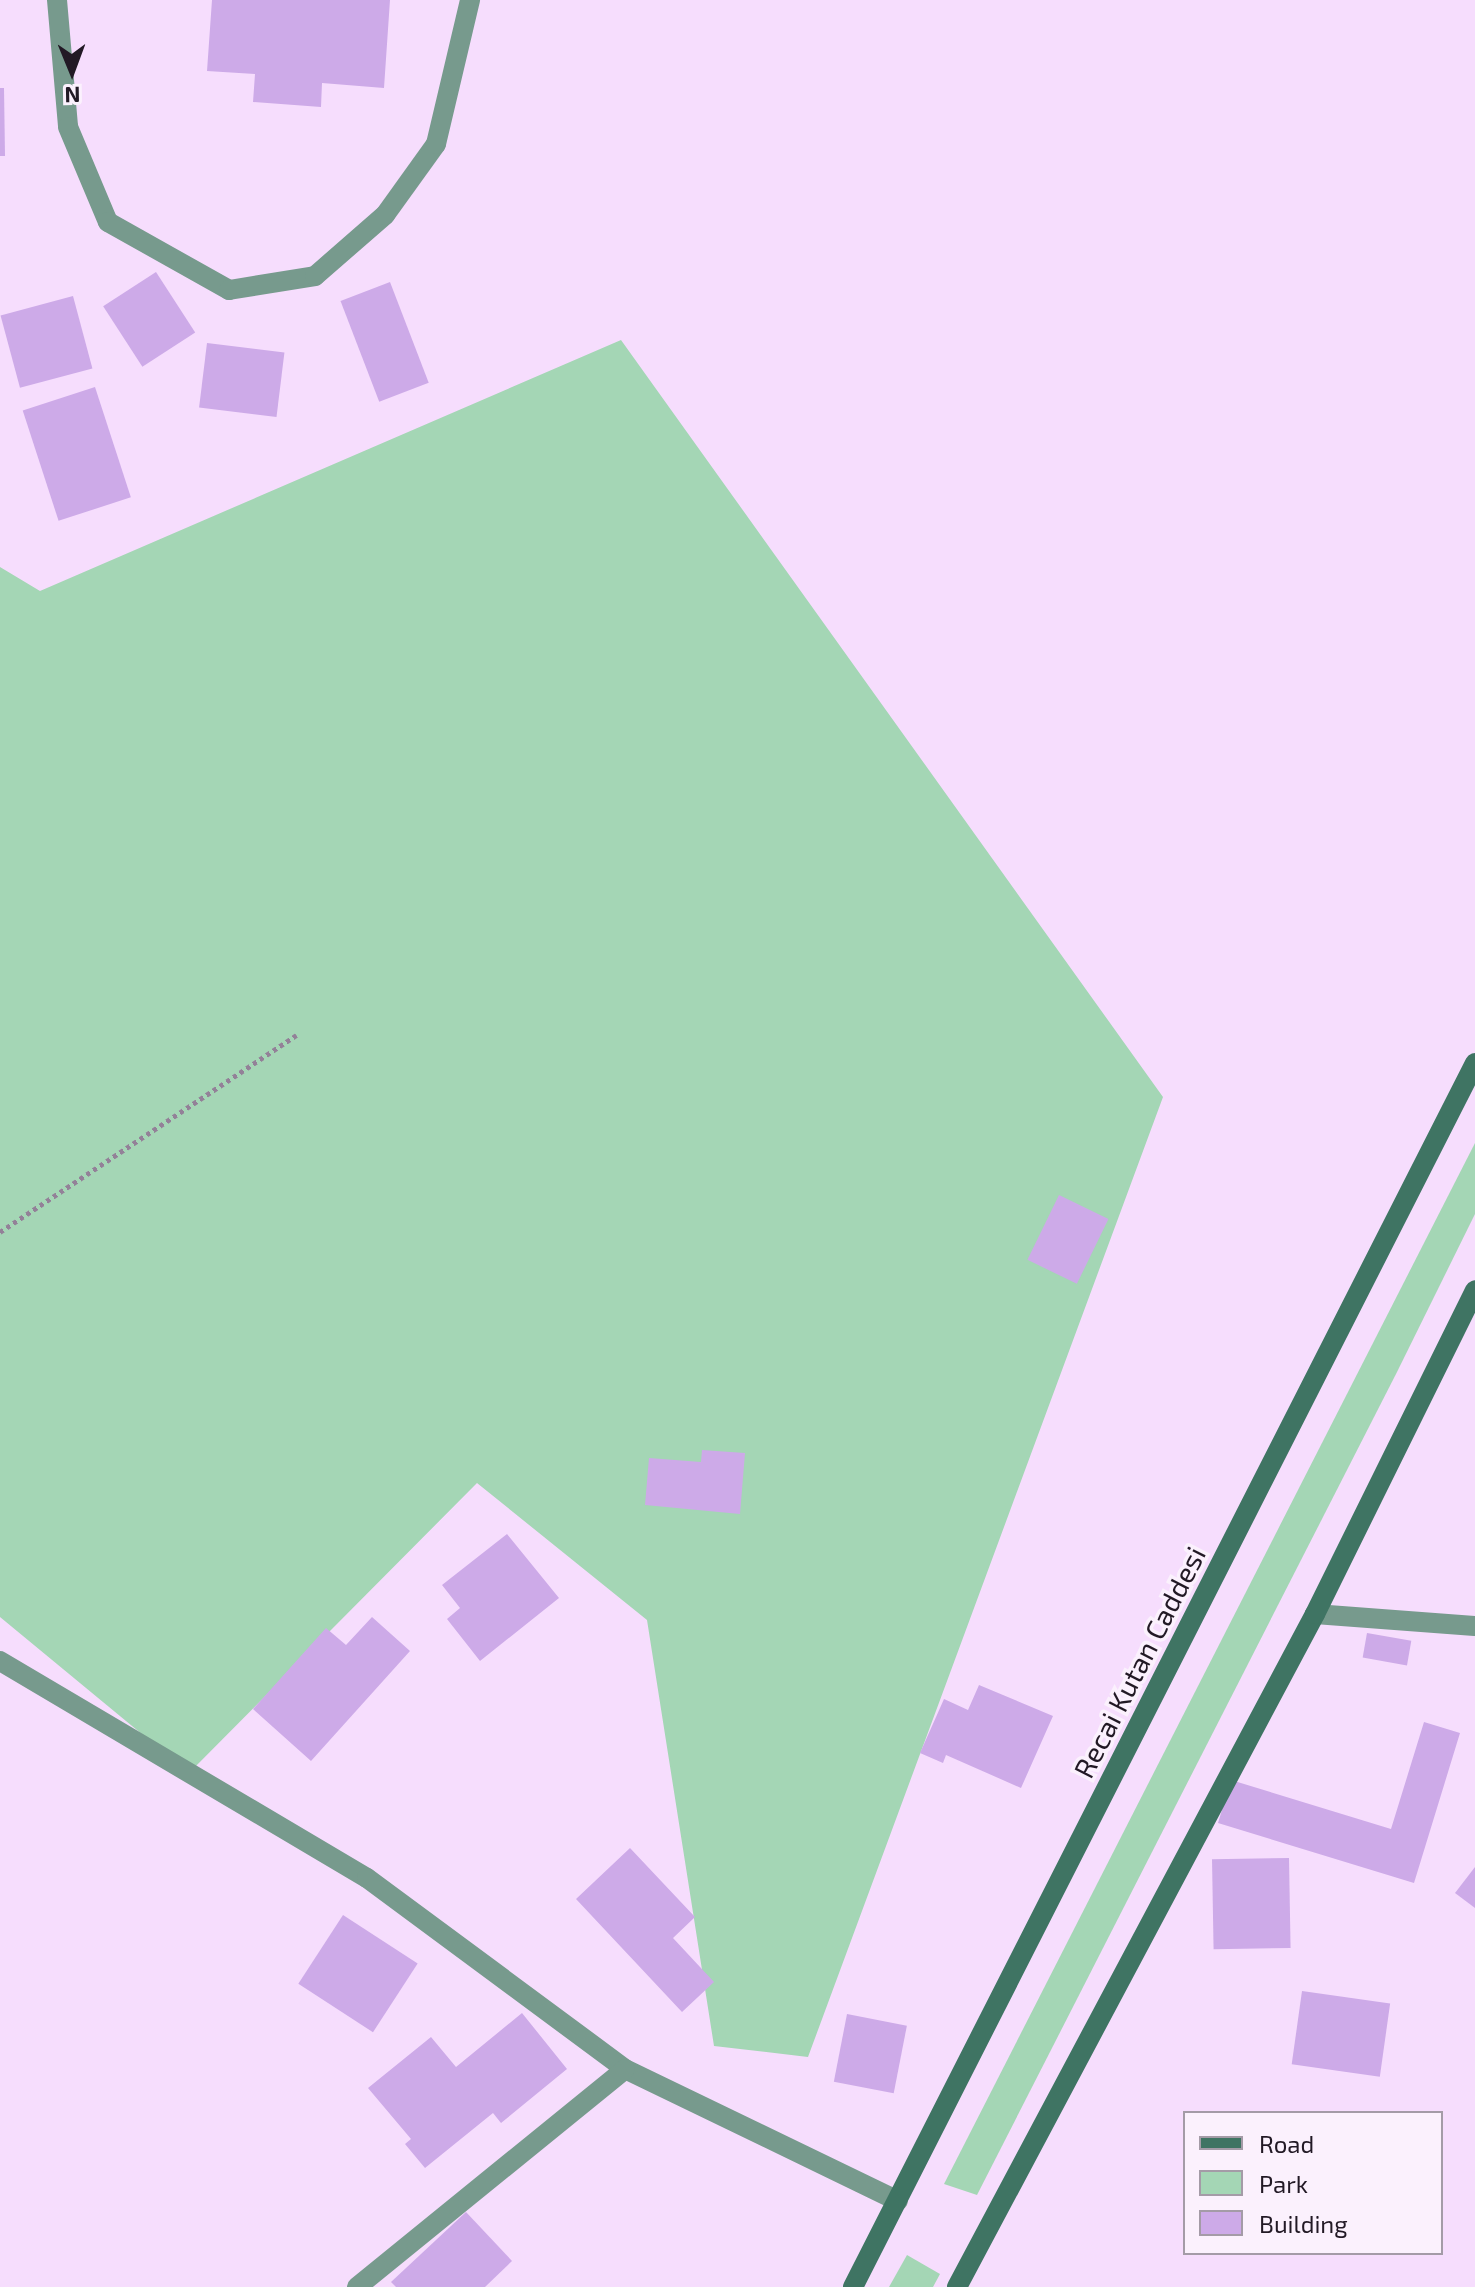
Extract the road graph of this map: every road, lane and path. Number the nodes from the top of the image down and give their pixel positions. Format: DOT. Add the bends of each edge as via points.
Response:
graph roads {
  1 [pos="57,0"];
  2 [pos="470,0"];
  3 [pos="296,1035"];
  4 [pos="1475,1063"];
  5 [pos="0,1232"];
  6 [pos="1475,1290"];
  7 [pos="1315,1614"];
  8 [pos="1475,1626"];
  9 [pos="0,1661"];
  10 [pos="625,2069"];
  11 [pos="898,2201"];
  12 [pos="357,2287"];
  13 [pos="853,2287"];
  14 [pos="957,2287"];
  1 -- 2 [label="street" via="68,127 108,222 229,290 315,276 385,215 436,144"];
  3 -- 5 [label="path"];
  4 -- 11 [label="main road, Recai Kutan Caddesi"];
  6 -- 7 [label="main road"];
  7 -- 8 [label="street"];
  7 -- 14 [label="main road"];
  9 -- 10 [label="street" via="367,1878"];
  10 -- 11 [label="street"];
  10 -- 12 [label="street"];
  11 -- 13 [label="main road, Recai Kutan Caddesi"];
}
